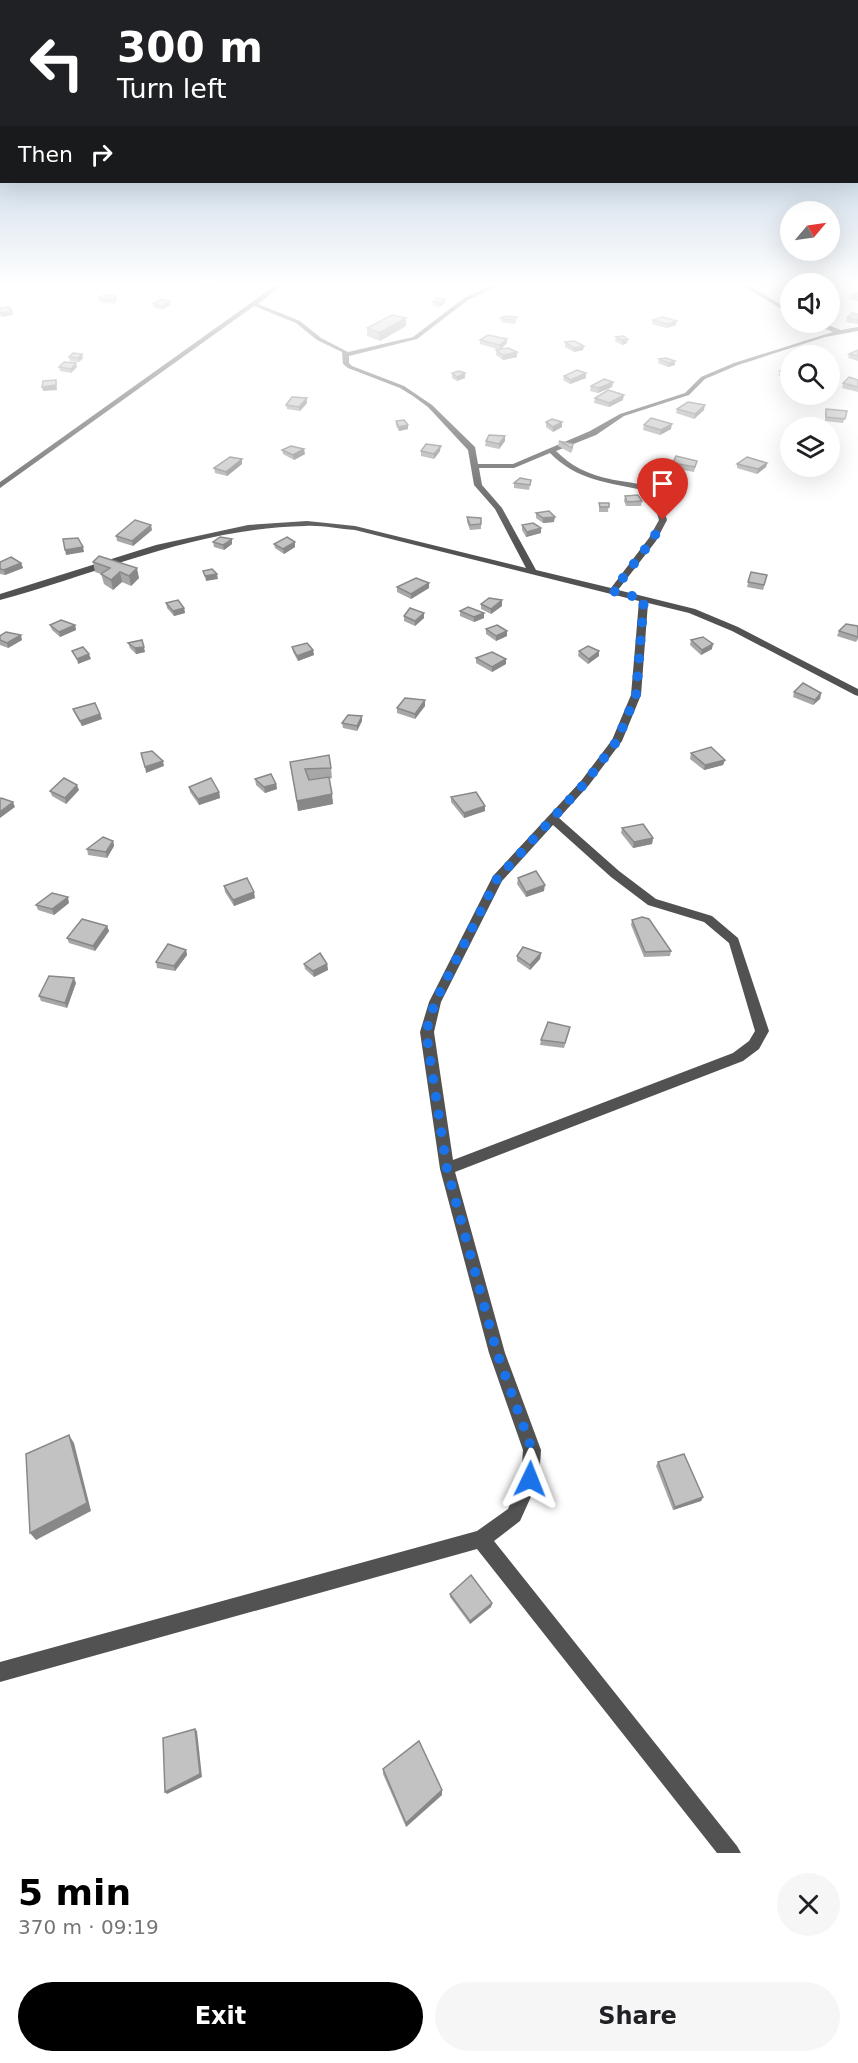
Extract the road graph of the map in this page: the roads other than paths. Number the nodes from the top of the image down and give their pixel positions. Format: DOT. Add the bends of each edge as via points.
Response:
graph roads {
  1 [pos="157,373"];
  2 [pos="367,373"];
  3 [pos="714,373"];
  4 [pos="552,451"];
  5 [pos="475,466"];
  6 [pos="0,486"];
  7 [pos="532,571"];
  8 [pos="613,591"];
  9 [pos="0,597"];
  10 [pos="644,599"];
  11 [pos="858,693"];
  12 [pos="552,818"];
  13 [pos="447,1169"];
  14 [pos="481,1539"];
  15 [pos="0,1672"];
  16 [pos="730,1853"];
  1 -- 6 [label="street"];
  2 -- 5 [label="street" via="402,387 430,406 472,449"];
  3 -- 4 [label="street" via="697,382 687,394 622,415"];
  4 -- 5 [label="street" via="509,468"];
  4 -- 8 [label="street" via="577,472 656,493 663,520"];
  5 -- 7 [label="street" via="478,484 498,508"];
  7 -- 8 [label="street"];
  7 -- 9 [label="street" via="355,528 307,523 248,526 156,547"];
  8 -- 10 [label="street"];
  10 -- 11 [label="street" via="692,611 735,629"];
  10 -- 12 [label="street" via="636,695 617,741"];
  12 -- 13 [label="street" via="497,879 435,1002 426,1032"];
  12 -- 13 [label="street" via="652,902 708,919 734,941 762,1031 754,1045 738,1058"];
  13 -- 14 [label="street" via="497,1353 532,1450 530,1479 514,1515"];
  14 -- 15 [label="street"];
  14 -- 16 [label="street"];
}
